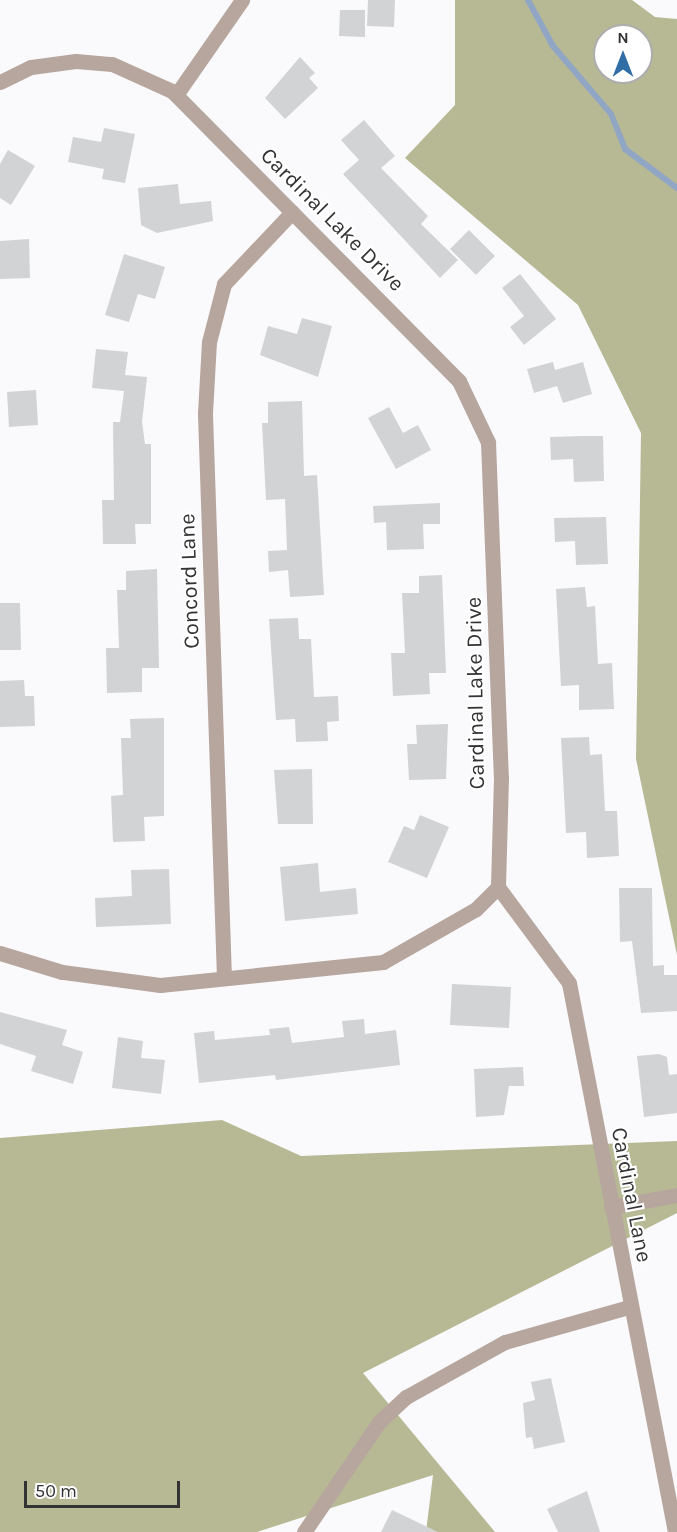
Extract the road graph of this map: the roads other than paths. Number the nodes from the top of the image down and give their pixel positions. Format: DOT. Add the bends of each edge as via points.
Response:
graph roads {
  1 [pos="242,0"];
  2 [pos="0,82"];
  3 [pos="176,95"];
  4 [pos="292,212"];
  5 [pos="498,887"];
  6 [pos="0,952"];
  7 [pos="225,978"];
  8 [pos="677,1195"];
  9 [pos="611,1208"];
  10 [pos="629,1307"];
  11 [pos="304,1532"];
  12 [pos="675,1532"];
  1 -- 3 [label="street"];
  2 -- 3 [label="street, Cardinal Lake Drive" via="31,68 75,61 148,76"];
  3 -- 4 [label="street, Cardinal Lake Drive"];
  4 -- 5 [label="street, Cardinal Lake Drive" via="459,381 488,442 501,778"];
  4 -- 7 [label="street, Concord Lane" via="224,284 209,342 205,412"];
  5 -- 7 [label="street" via="476,909 383,962"];
  5 -- 9 [label="street, Cardinal Lane" via="569,982"];
  6 -- 7 [label="street" via="101,980 160,985"];
  8 -- 9 [label="street"];
  9 -- 10 [label="street, Cardinal Lane"];
  10 -- 11 [label="street" via="505,1342 406,1397 379,1422"];
  10 -- 12 [label="street, Cardinal Lane"];
}
